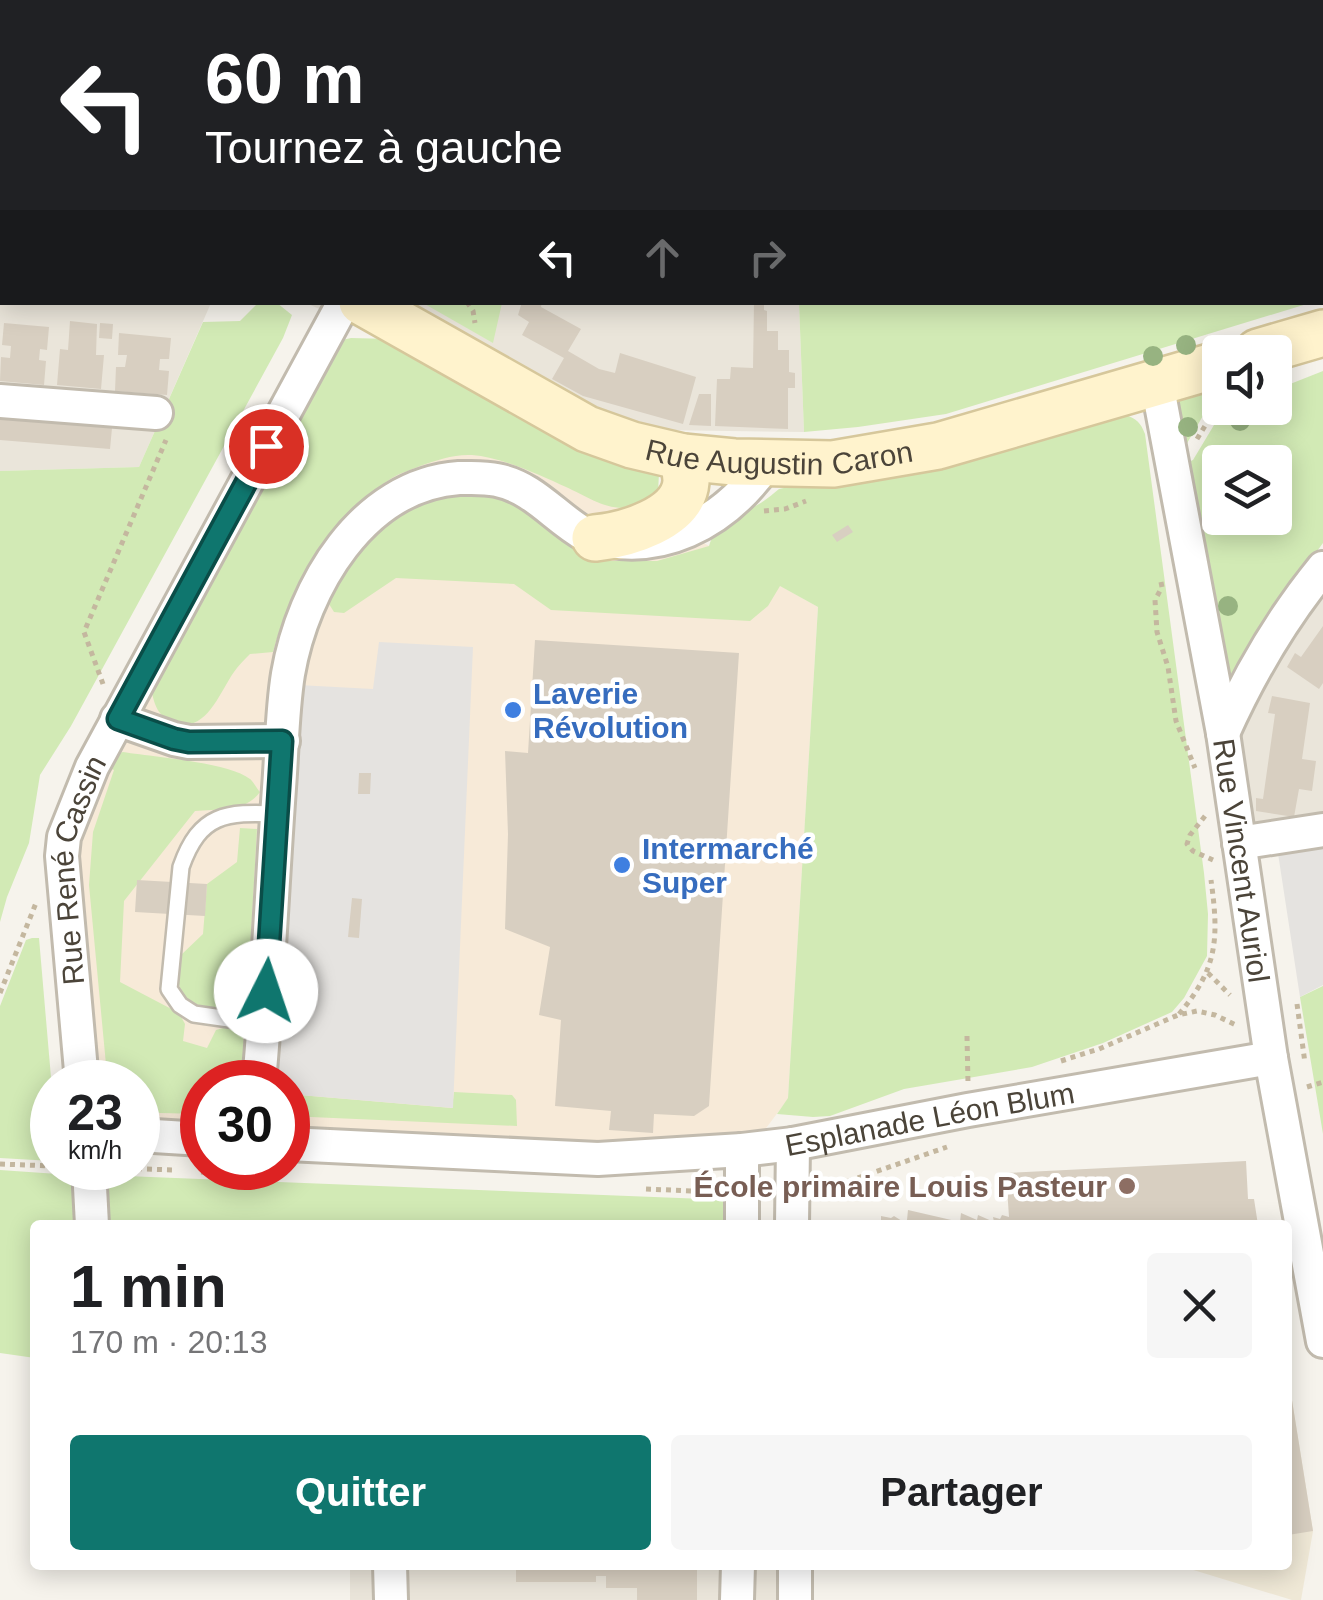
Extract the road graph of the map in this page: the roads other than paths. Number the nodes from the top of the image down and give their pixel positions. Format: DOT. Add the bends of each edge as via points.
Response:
graph roads {
  1 [pos="342,305"];
  2 [pos="367,305"];
  3 [pos="1323,333"];
  4 [pos="1292,342"];
  5 [pos="1202,369"];
  6 [pos="1157,383"];
  7 [pos="0,402"];
  8 [pos="156,413"];
  9 [pos="683,458"];
  10 [pos="766,464"];
  11 [pos="596,538"];
  12 [pos="1323,568"];
  13 [pos="112,705"];
  14 [pos="1222,733"];
  15 [pos="282,741"];
  16 [pos="277,814"];
  17 [pos="1323,830"];
  18 [pos="1236,858"];
  19 [pos="264,1024"];
  20 [pos="1270,1058"];
  21 [pos="80,1060"];
  22 [pos="261,1060"];
  23 [pos="793,1144"];
  24 [pos="310,1145"];
  25 [pos="742,1150"];
  26 [pos="90,1190"];
  27 [pos="92,1220"];
  28 [pos="742,1220"];
  29 [pos="792,1220"];
  30 [pos="1323,1341"];
  31 [pos="390,1570"];
  32 [pos="738,1570"];
  33 [pos="795,1570"];
  34 [pos="391,1600"];
  35 [pos="737,1600"];
  36 [pos="795,1600"];
  1 -- 13 [label="street, Rue René Cassin"];
  2 -- 9 [label="street, Rue Augustin Caron" via="587,429"];
  3 -- 4 [label="street"];
  5 -- 6 [label="street, Rue Augustin Caron"];
  6 -- 10 [label="street, Rue Augustin Caron" via="938,446 833,464"];
  6 -- 14 [label="street, Rue Vincent Auriol"];
  7 -- 8 [label="street"];
  9 -- 10 [label="street, Rue Augustin Caron"];
  9 -- 11 [label="street" via="686,485 672,507 634,531"];
  10 -- 11 [label="street" via="738,499 701,526 642,543"];
  11 -- 15 [label="street" via="528,491 497,480 440,480 402,494 368,516 340,547 307,607 288,674"];
  12 -- 14 [label="street" via="1262,658"];
  13 -- 15 [label="street" via="174,739"];
  13 -- 21 [label="street, Rue René Cassin" via="62,856"];
  14 -- 18 [label="street, Rue Vincent Auriol"];
  15 -- 16 [label="street"];
  16 -- 19 [label="street"];
  16 -- 19 [label="lane" via="224,814 186,851 169,989 194,1014"];
  17 -- 18 [label="street"];
  18 -- 20 [label="street, Rue Vincent Auriol"];
  19 -- 22 [label="street"];
  20 -- 23 [label="street, Esplanade Léon Blum"];
  20 -- 30 [label="street, Rue Vincent Auriol"];
  23 -- 25 [label="street, Esplanade Léon Blum"];
  23 -- 29 [label="street"];
  24 -- 25 [label="street, Esplanade Léon Blum" via="598,1159"];
  25 -- 28 [label="street"];
  26 -- 27 [label="street"];
  31 -- 34 [label="street"];
  32 -- 35 [label="street"];
  33 -- 36 [label="street"];
}
